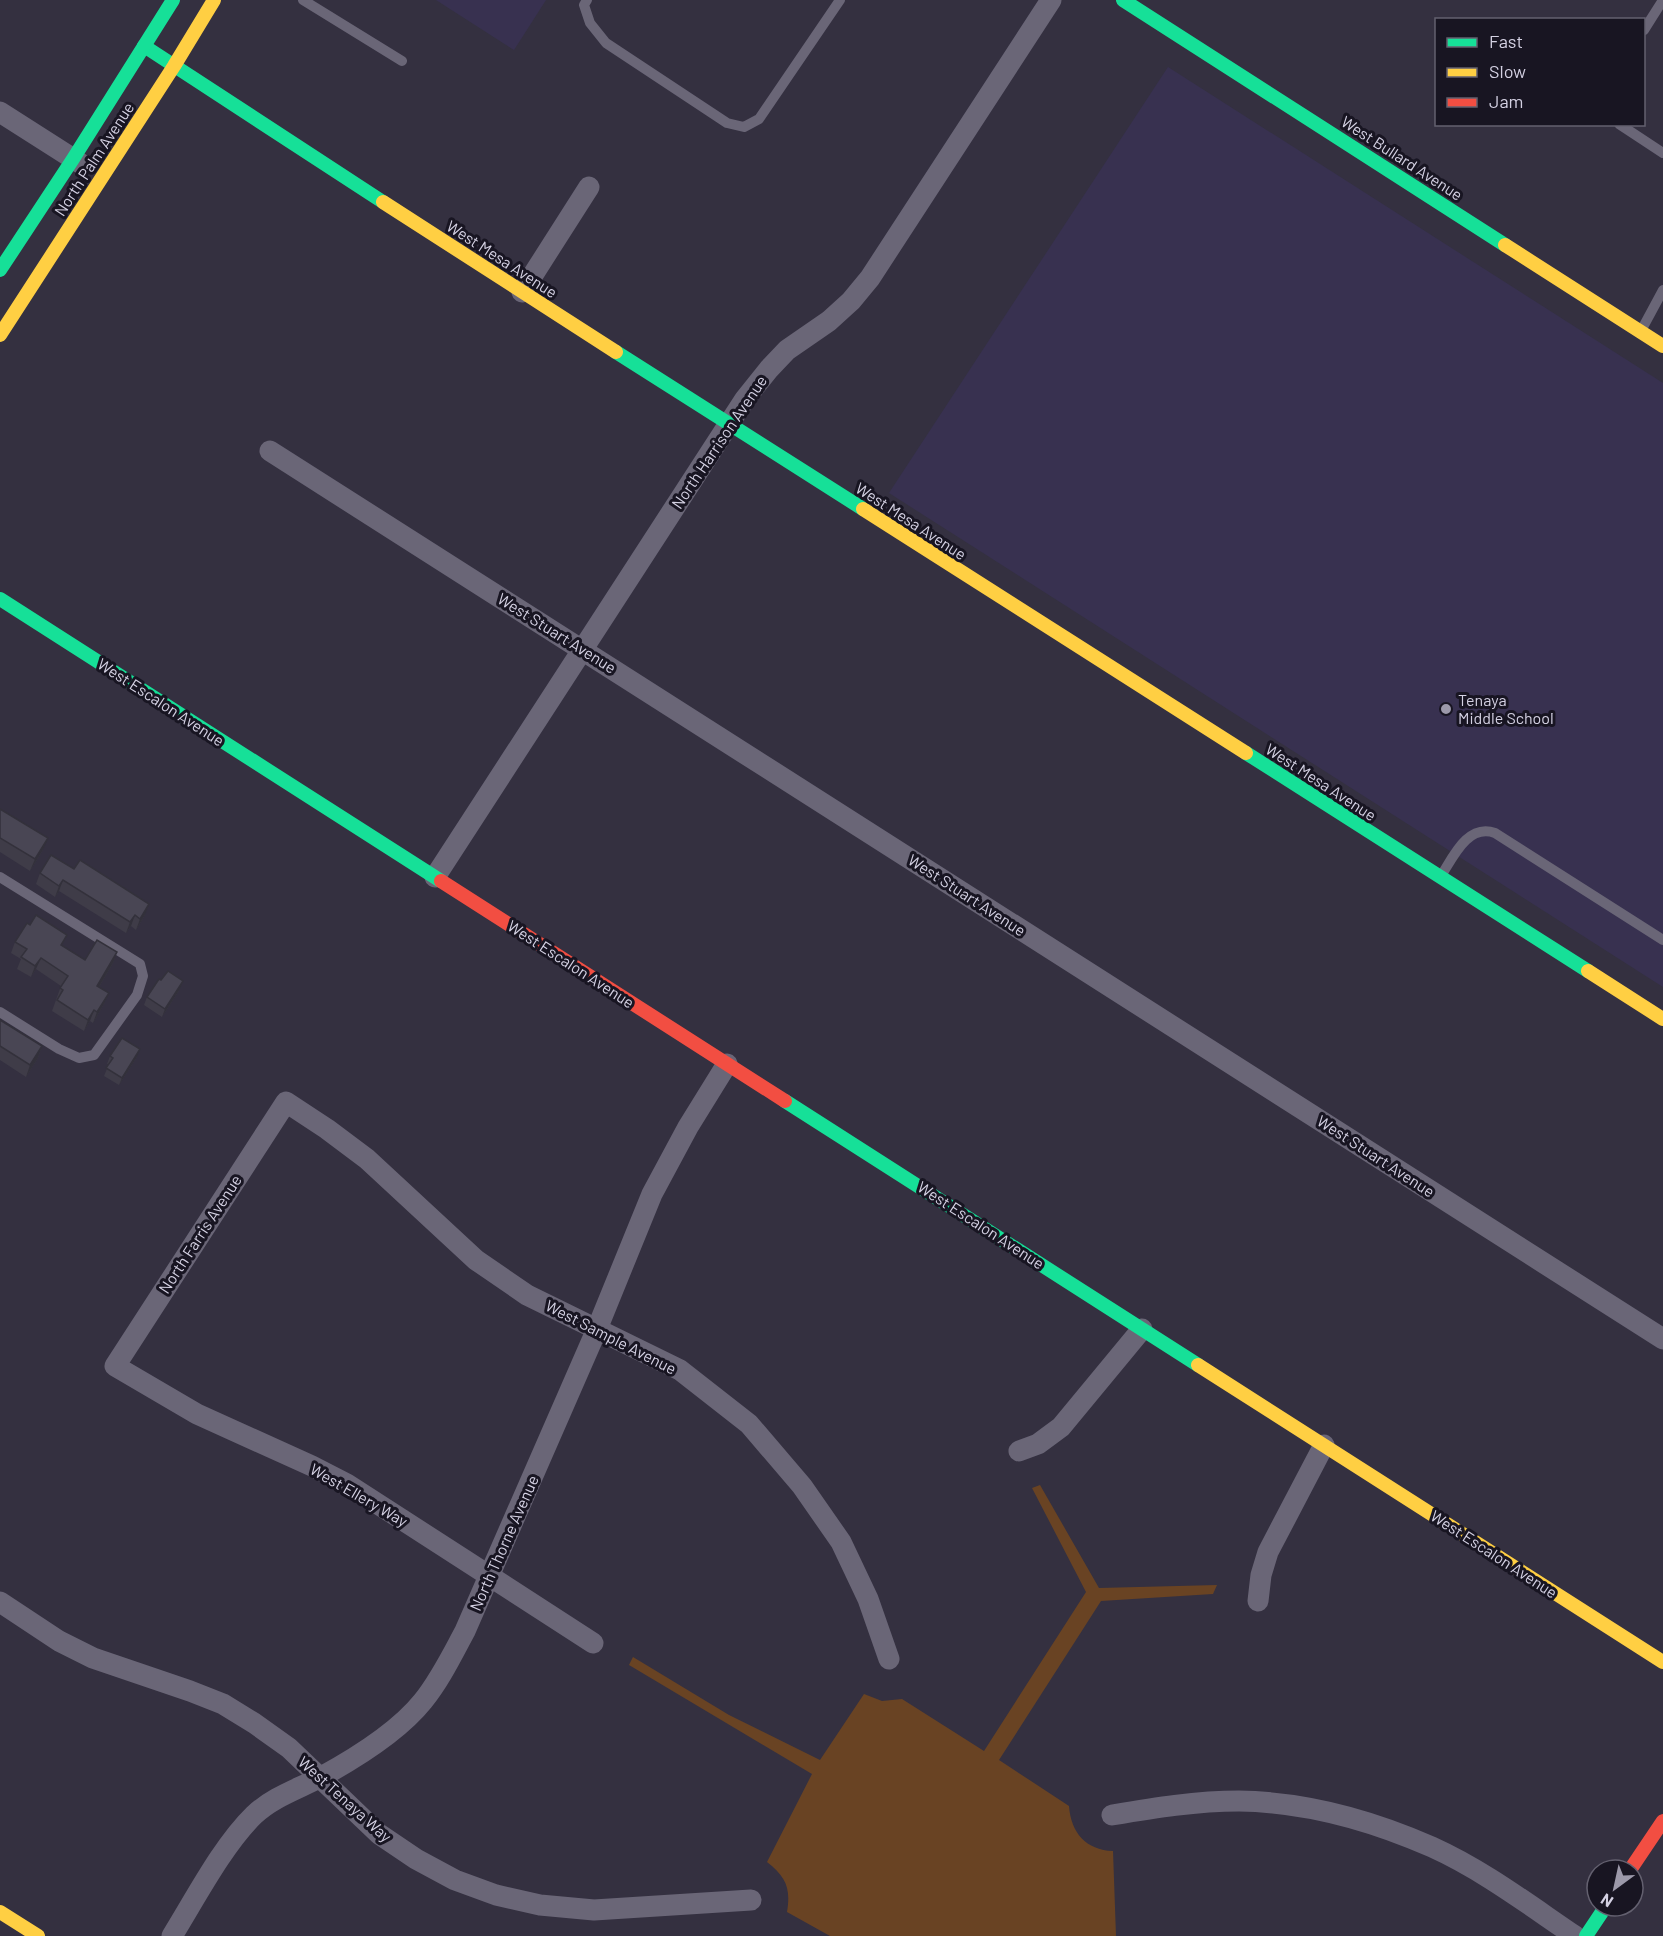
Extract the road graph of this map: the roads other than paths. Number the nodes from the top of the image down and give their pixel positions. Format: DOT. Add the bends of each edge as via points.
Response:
graph roads {
  1 [pos="173,0"];
  2 [pos="214,0"];
  3 [pos="303,0"];
  4 [pos="587,0"];
  5 [pos="840,0"];
  6 [pos="1051,0"];
  7 [pos="1123,0"];
  8 [pos="1663,0"];
  9 [pos="1645,28"];
  10 [pos="144,46"];
  11 [pos="402,61"];
  12 [pos="174,66"];
  13 [pos="0,112"];
  14 [pos="1622,126"];
  15 [pos="1663,153"];
  16 [pos="73,159"];
  17 [pos="102,178"];
  18 [pos="589,187"];
  19 [pos="0,270"];
  20 [pos="1663,290"];
  21 [pos="522,292"];
  22 [pos="1640,332"];
  23 [pos="0,335"];
  24 [pos="1663,346"];
  25 [pos="729,424"];
  26 [pos="270,451"];
  27 [pos="0,599"];
  28 [pos="583,649"];
  29 [pos="0,877"];
  30 [pos="435,877"];
  31 [pos="1440,877"];
  32 [pos="1663,940"];
  33 [pos="0,1012"];
  34 [pos="1663,1019"];
  35 [pos="727,1064"];
  36 [pos="286,1101"];
  37 [pos="597,1329"];
  38 [pos="1142,1329"];
  39 [pos="1663,1339"];
  40 [pos="114,1366"];
  41 [pos="1324,1445"];
  42 [pos="1019,1451"];
  43 [pos="489,1575"];
  44 [pos="1258,1601"];
  45 [pos="0,1602"];
  46 [pos="593,1643"];
  47 [pos="889,1659"];
  48 [pos="1663,1662"];
  49 [pos="319,1778"];
  50 [pos="1112,1815"];
  51 [pos="1663,1821"];
  52 [pos="1638,1858"];
  53 [pos="751,1900"];
  54 [pos="0,1912"];
  55 [pos="1598,1918"];
  56 [pos="38,1936"];
  57 [pos="172,1936"];
  58 [pos="1575,1936"];
  59 [pos="1586,1936"];
  1 -- 10 [label="street, North Palm Avenue"];
  2 -- 12 [label="street, North Palm Avenue"];
  3 -- 11 [label="lane"];
  4 -- 5 [label="lane" via="584,5 590,23 606,43 727,123 744,127 759,119"];
  6 -- 25 [label="street, North Harrison Avenue" via="870,278 829,321 787,350"];
  7 -- 22 [label="street, West Bullard Avenue"];
  8 -- 9 [label="lane"];
  10 -- 12 [label="street, West Mesa Avenue"];
  10 -- 16 [label="street, North Palm Avenue"];
  12 -- 17 [label="street, North Palm Avenue"];
  12 -- 21 [label="street, West Mesa Avenue"];
  13 -- 16 [label="street"];
  14 -- 15 [label="lane"];
  16 -- 17 [label="street"];
  16 -- 19 [label="street, North Palm Avenue"];
  17 -- 23 [label="street, North Palm Avenue"];
  18 -- 21 [label="street"];
  20 -- 22 [label="lane"];
  21 -- 25 [label="street, West Mesa Avenue"];
  22 -- 24 [label="street, West Bullard Avenue"];
  25 -- 28 [label="street, North Harrison Avenue"];
  25 -- 31 [label="street, West Mesa Avenue"];
  26 -- 28 [label="street, West Stuart Avenue"];
  27 -- 30 [label="street, West Escalon Avenue"];
  28 -- 30 [label="street, North Harrison Avenue"];
  28 -- 39 [label="street, West Stuart Avenue"];
  29 -- 33 [label="lane" via="140,964 143,976 137,995 94,1055 79,1058 59,1049"];
  30 -- 35 [label="street, West Escalon Avenue"];
  31 -- 32 [label="lane" via="1468,837 1487,830"];
  31 -- 34 [label="street, West Mesa Avenue"];
  35 -- 37 [label="street, North Thorne Avenue" via="652,1194"];
  35 -- 38 [label="street, West Escalon Avenue"];
  36 -- 37 [label="street, West Sample Avenue" via="367,1159 476,1260 527,1295"];
  36 -- 40 [label="street, North Farris Avenue"];
  37 -- 43 [label="street, North Thorne Avenue"];
  37 -- 47 [label="street, West Sample Avenue" via="680,1370 749,1424 802,1485 841,1542 868,1599"];
  38 -- 41 [label="street, West Escalon Avenue"];
  38 -- 42 [label="street" via="1061,1427 1038,1444"];
  40 -- 43 [label="street, West Ellery Way" via="197,1414 347,1484"];
  41 -- 44 [label="street" via="1268,1552"];
  41 -- 48 [label="street, West Escalon Avenue"];
  43 -- 46 [label="street, West Ellery Way"];
  43 -- 49 [label="street, North Thorne Avenue" via="442,1675 422,1703 391,1731"];
  45 -- 49 [label="street, West Tenaya Way" via="93,1658 224,1704 288,1748"];
  49 -- 53 [label="street, West Tenaya Way" via="379,1834 416,1859 455,1880 496,1895 540,1905 594,1910"];
  49 -- 57 [label="street, North Thorne Avenue" via="255,1814"];
  50 -- 58 [label="street" via="1180,1804 1240,1801 1307,1808 1362,1820 1434,1848"];
  51 -- 52 [label="street"];
  54 -- 56 [label="street"];
  55 -- 59 [label="street"];
}
